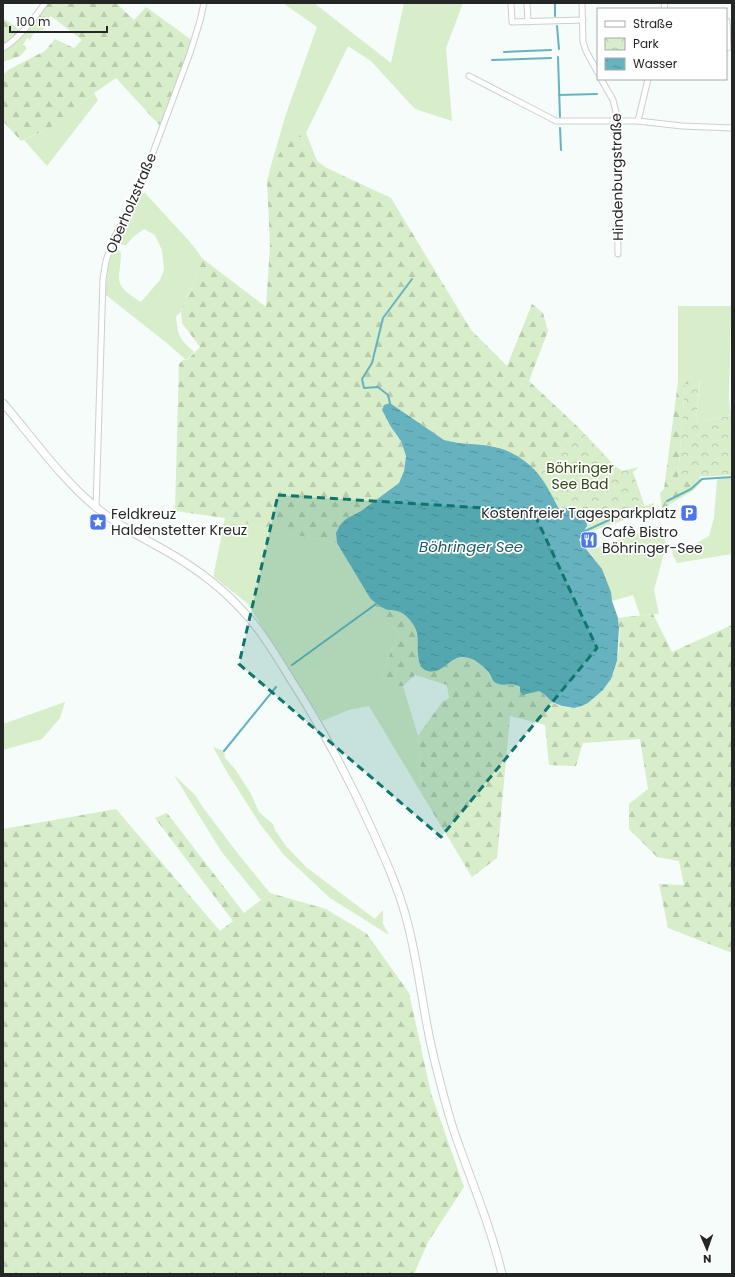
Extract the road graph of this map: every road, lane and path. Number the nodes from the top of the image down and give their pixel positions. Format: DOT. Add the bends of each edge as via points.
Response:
graph roads {
  1 [pos="45,3"];
  2 [pos="204,3"];
  3 [pos="511,3"];
  4 [pos="527,3"];
  5 [pos="582,3"];
  6 [pos="583,20"];
  7 [pos="528,22"];
  8 [pos="727,30"];
  9 [pos="3,48"];
  10 [pos="729,48"];
  11 [pos="597,71"];
  12 [pos="469,76"];
  13 [pos="602,80"];
  14 [pos="648,80"];
  15 [pos="617,120"];
  16 [pos="638,121"];
  17 [pos="732,128"];
  18 [pos="618,254"];
  19 [pos="3,403"];
  20 [pos="96,508"];
  21 [pos="502,1274"];
  1 -- 9 [label="street" via="17,37"];
  2 -- 20 [label="street, Oberholzstraße" via="190,53 141,185 113,240 106,261 103,279"];
  3 -- 7 [label="street" via="512,22"];
  4 -- 7 [label="street"];
  5 -- 6 [label="street"];
  6 -- 7 [label="street"];
  6 -- 11 [label="street" via="583,42"];
  8 -- 10 [label="street"];
  12 -- 15 [label="street" via="556,121"];
  13 -- 15 [label="street, Hindenburgstraße" via="615,105"];
  14 -- 16 [label="street"];
  15 -- 16 [label="street"];
  15 -- 18 [label="street, Hindenburgstraße"];
  16 -- 17 [label="street"];
  19 -- 20 [label="street" via="75,488"];
  20 -- 21 [label="street" via="200,572 242,610 259,630 297,688 336,755 393,878 406,916 436,1070 456,1137 492,1236"];
}
